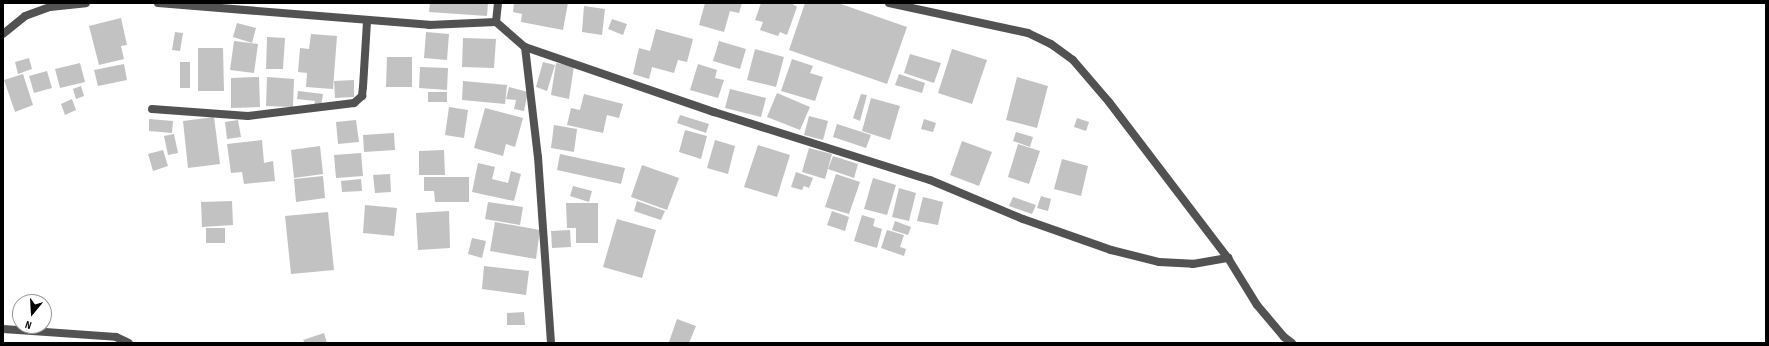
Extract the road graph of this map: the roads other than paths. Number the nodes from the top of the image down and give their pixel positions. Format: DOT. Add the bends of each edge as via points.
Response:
graph roads {
  1 [pos="86,3"];
  2 [pos="158,3"];
  3 [pos="498,3"];
  4 [pos="889,3"];
  5 [pos="367,21"];
  6 [pos="496,22"];
  7 [pos="3,34"];
  8 [pos="525,47"];
  9 [pos="152,109"];
  10 [pos="1228,258"];
  11 [pos="3,329"];
  12 [pos="129,343"];
  13 [pos="551,343"];
  14 [pos="1292,343"];
  1 -- 7 [label="street" via="50,7 25,16"];
  2 -- 5 [label="street"];
  3 -- 6 [label="street"];
  4 -- 10 [label="street" via="1028,33 1051,44 1073,60"];
  5 -- 6 [label="street" via="429,25"];
  5 -- 9 [label="street" via="362,96 354,104 248,116"];
  6 -- 8 [label="street"];
  8 -- 10 [label="street" via="714,112 930,180 1023,219 1110,250 1158,262 1193,264"];
  8 -- 13 [label="street" via="538,157"];
  10 -- 14 [label="street" via="1258,305"];
  11 -- 12 [label="street" via="116,338"];
}
